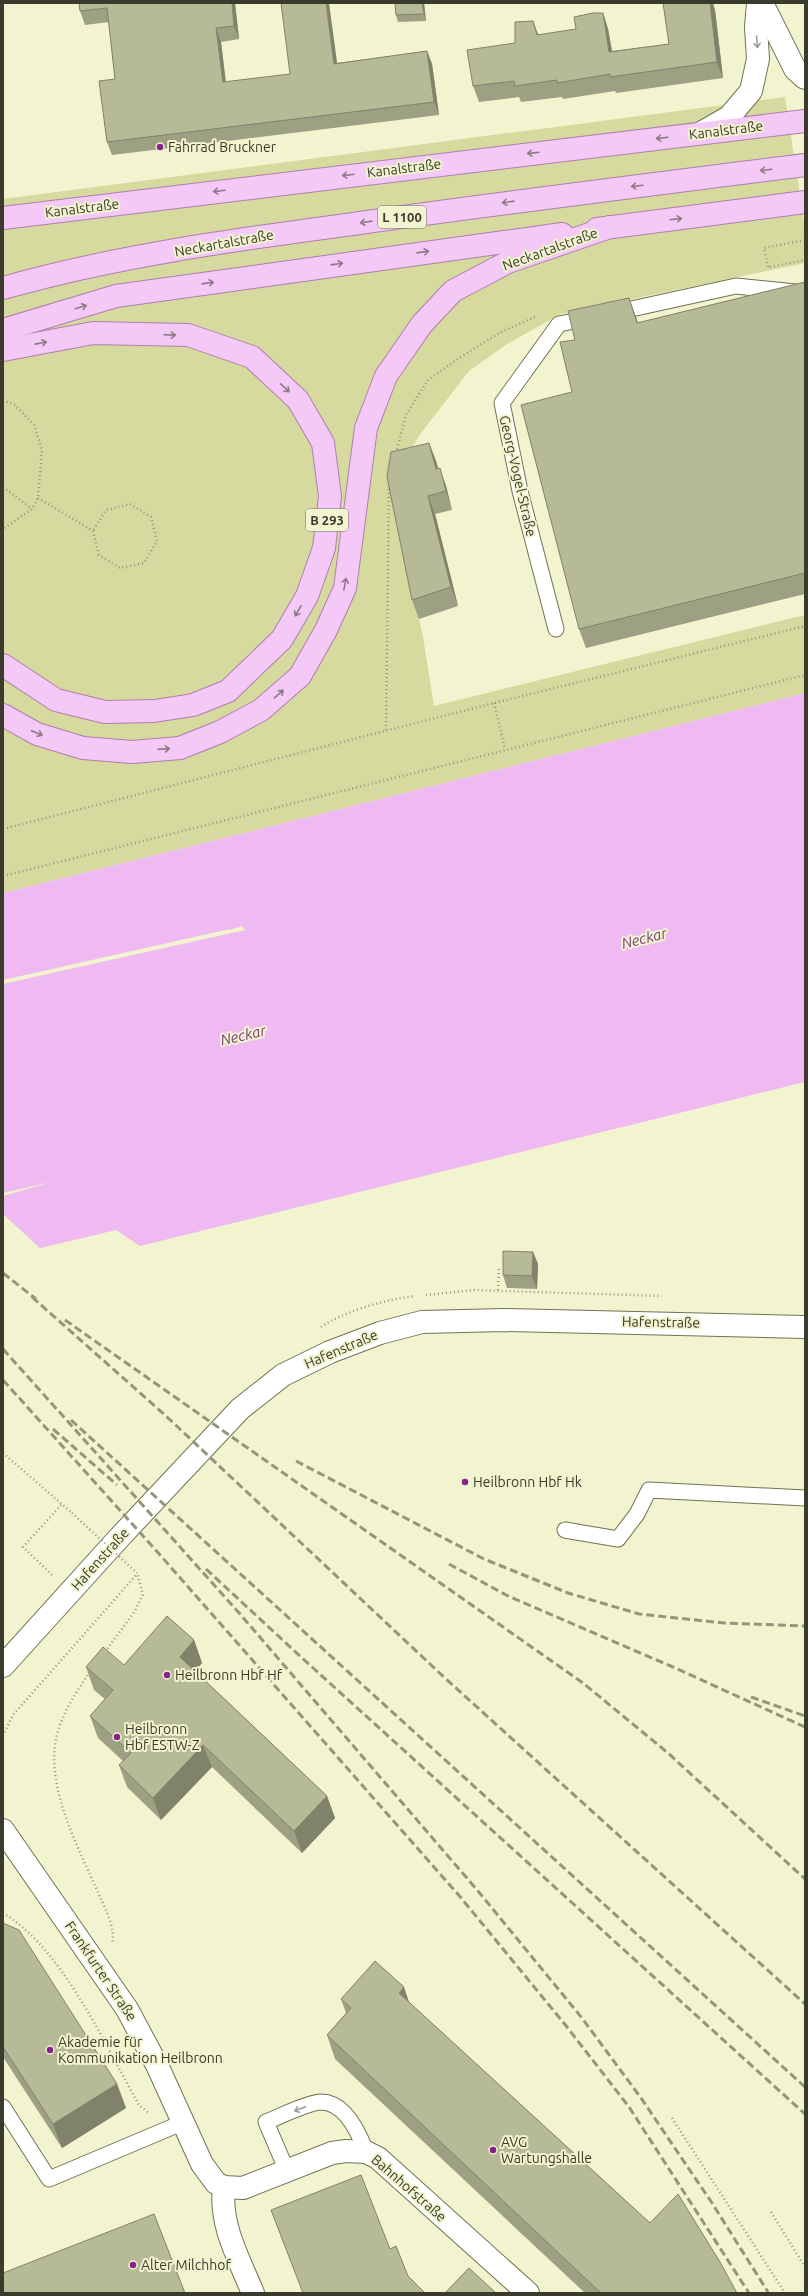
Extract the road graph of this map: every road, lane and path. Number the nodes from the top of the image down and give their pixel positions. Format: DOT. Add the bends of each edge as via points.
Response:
graph roads {
  1 [pos="758,3"];
  2 [pos="762,3"];
  3 [pos="805,78"];
  4 [pos="805,121"];
  5 [pos="701,133"];
  6 [pos="805,165"];
  7 [pos="805,202"];
  8 [pos="92,207"];
  9 [pos="3,218"];
  10 [pos="3,226"];
  11 [pos="610,227"];
  12 [pos="805,240"];
  13 [pos="768,267"];
  14 [pos="3,288"];
  15 [pos="805,293"];
  16 [pos="3,330"];
  17 [pos="3,350"];
  18 [pos="3,400"];
  19 [pos="3,487"];
  20 [pos="38,498"];
  21 [pos="32,509"];
  22 [pos="3,529"];
  23 [pos="93,531"];
  24 [pos="805,626"];
  25 [pos="556,629"];
  26 [pos="3,665"];
  27 [pos="805,675"];
  28 [pos="494,703"];
  29 [pos="3,715"];
  30 [pos="505,749"];
  31 [pos="3,829"];
  32 [pos="3,876"];
  33 [pos="499,1266"];
  34 [pos="498,1290"];
  35 [pos="669,1297"];
  36 [pos="805,1326"];
  37 [pos="314,1331"];
  38 [pos="3,1453"];
  39 [pos="805,1498"];
  40 [pos="62,1504"];
  41 [pos="565,1530"];
  42 [pos="97,1532"];
  43 [pos="92,1538"];
  44 [pos="58,1571"];
  45 [pos="137,1573"];
  46 [pos="103,1654"];
  47 [pos="3,1666"];
  48 [pos="94,1667"];
  49 [pos="3,1736"];
  50 [pos="3,1830"];
  51 [pos="3,1913"];
  52 [pos="103,1973"];
  53 [pos="3,2108"];
  54 [pos="672,2118"];
  55 [pos="184,2122"];
  56 [pos="366,2152"];
  57 [pos="287,2171"];
  58 [pos="224,2187"];
  59 [pos="771,2212"];
  60 [pos="805,2267"];
  61 [pos="253,2293"];
  62 [pos="528,2293"];
  63 [pos="785,2293"];
  1 -- 5 [label="street, one-way" via="758,58 751,90 728,117"];
  2 -- 3 [label="street" via="795,69"];
  4 -- 5 [label="main road, Kanalstraße"];
  5 -- 8 [label="main road, Kanalstraße, one-way"];
  6 -- 14 [label="main road, Neckartalstraße / L 1100, one-way" via="229,240"];
  11 -- 7 [label="main road, Neckartalstraße, one-way"];
  8 -- 9 [label="main road, Kanalstraße"];
  8 -- 10 [label="main road"];
  16 -- 11 [label="main road, Neckartalstraße, one-way" via="116,296"];
  29 -- 11 [label="main road, Neckartalstraße, one-way" via="37,734 83,748 132,752 180,748 220,732 261,710 300,676 326,630 345,588 366,428 386,376 422,324 453,291 508,262"];
  12 -- 13 [label="path" via="764,248"];
  15 -- 25 [label="lane, Georg-Vogel-Straße" via="736,286 559,324 502,403 520,491"];
  17 -- 26 [label="main road, B 293, one-way" via="93,333 188,335 252,357 298,400 323,443 330,496 324,548 306,596 282,639 228,691 193,705 162,710 105,712 56,700"];
  18 -- 20 [label="path" via="15,405 34,425 42,450"];
  19 -- 21 [label="path"];
  20 -- 21 [label="path"];
  20 -- 23 [label="path"];
  21 -- 22 [label="path"];
  23 -- 23 [label="path" via="99,555 120,568 144,563 157,541 151,517 130,504 106,510"];
  24 -- 28 [label="path"];
  27 -- 30 [label="path"];
  28 -- 30 [label="path"];
  28 -- 31 [label="path"];
  30 -- 32 [label="path"];
  33 -- 34 [label="path"];
  34 -- 35 [label="path"];
  34 -- 37 [label="path" via="399,1298 332,1320"];
  36 -- 47 [label="street, Hafenstraße" via="504,1320 422,1322 380,1332 330,1352 283,1375 240,1409"];
  38 -- 40 [label="path"];
  39 -- 41 [label="lane" via="649,1490 637,1514 618,1539"];
  40 -- 44 [label="path" via="23,1546 53,1576"];
  40 -- 45 [label="path, bridge"];
  42 -- 43 [label="path"];
  45 -- 46 [label="path" via="143,1594 135,1611"];
  45 -- 49 [label="path" via="13,1714"];
  48 -- 52 [label="path" via="73,1697 56,1738 54,1762 56,1786 108,1915 113,1939"];
  50 -- 52 [label="street, Frankfurter Straße"];
  51 -- 55 [label="path" via="17,1921 43,1948 73,1988 139,2105 153,2116"];
  52 -- 55 [label="street, Frankfurter Straße" via="144,2038"];
  53 -- 55 [label="lane" via="49,2179"];
  54 -- 63 [label="path"];
  55 -- 58 [label="street, Frankfurter Straße" via="206,2171 216,2183"];
  56 -- 57 [label="street, Bahnhofstraße" via="356,2150 332,2153"];
  56 -- 57 [label="lane, one-way" via="350,2120 335,2105 322,2102 312,2104 266,2122"];
  56 -- 62 [label="street, Bahnhofstraße" via="378,2158"];
  57 -- 58 [label="street, Bahnhofstraße" via="242,2188"];
  58 -- 61 [label="street" via="224,2219"];
  59 -- 60 [label="path"];
}
